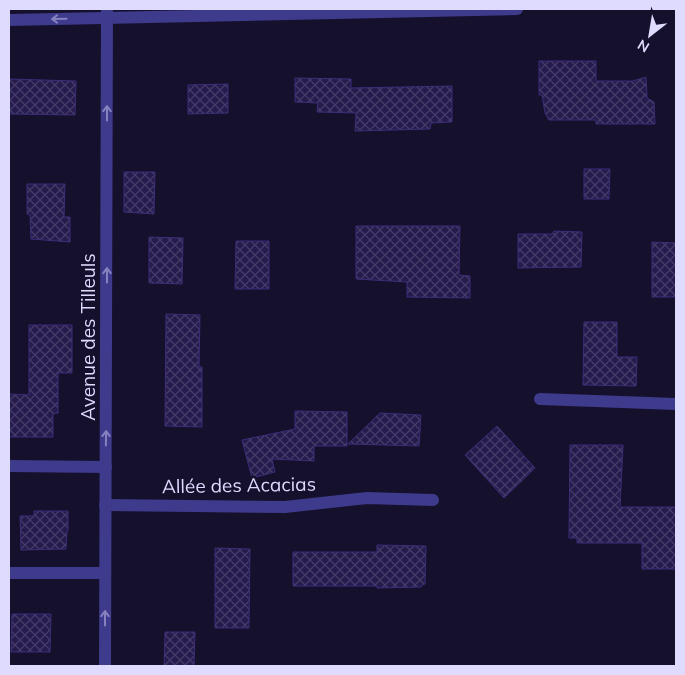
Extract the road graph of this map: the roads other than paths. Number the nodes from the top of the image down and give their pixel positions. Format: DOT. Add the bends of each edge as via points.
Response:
graph roads {
  1 [pos="505,9"];
  2 [pos="517,9"];
  3 [pos="107,14"];
  4 [pos="9,20"];
  5 [pos="540,399"];
  6 [pos="676,404"];
  7 [pos="9,466"];
  8 [pos="106,467"];
  9 [pos="433,500"];
  10 [pos="105,505"];
  11 [pos="9,572"];
  12 [pos="105,573"];
  13 [pos="105,666"];
  1 -- 2 [label="street"];
  1 -- 3 [label="street"];
  3 -- 4 [label="street, one-way"];
  8 -- 3 [label="street, Avenue des Tilleuls, one-way"];
  5 -- 6 [label="street"];
  7 -- 8 [label="street"];
  8 -- 10 [label="street, Avenue des Tilleuls"];
  9 -- 10 [label="street, Allée des Acacias" via="367,498 285,507"];
  10 -- 12 [label="street, Avenue des Tilleuls"];
  11 -- 12 [label="street"];
  13 -- 12 [label="street, Avenue des Tilleuls, one-way"];
}
